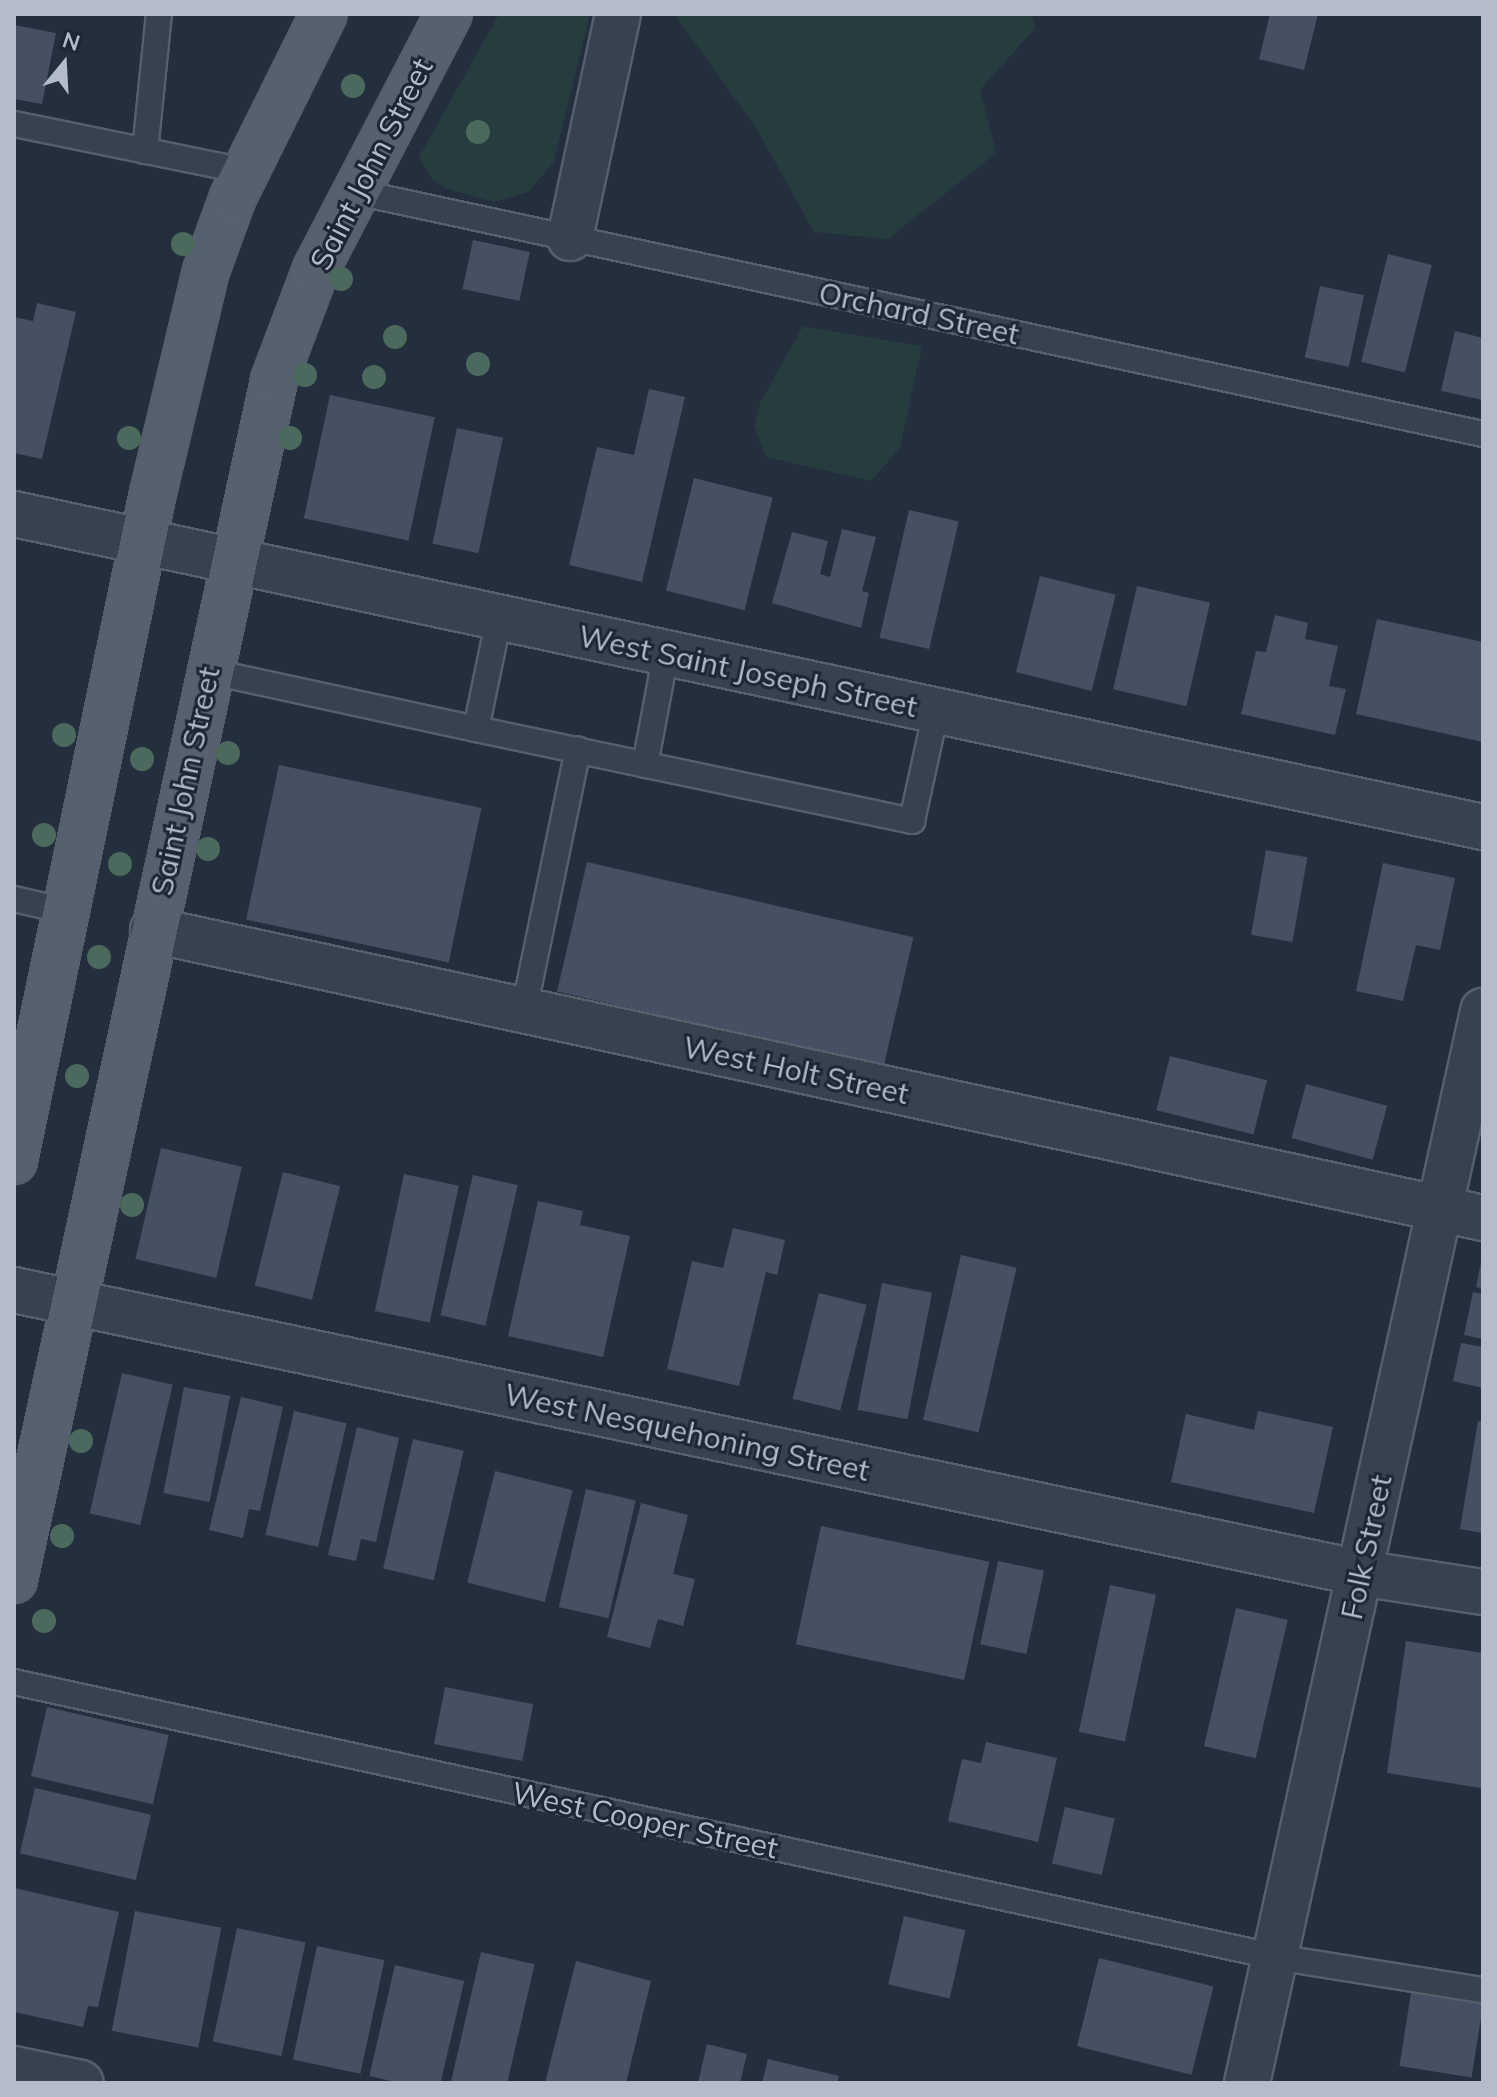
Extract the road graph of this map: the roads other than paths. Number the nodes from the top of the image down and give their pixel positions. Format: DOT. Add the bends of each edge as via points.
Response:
graph roads {
  1 [pos="159,14"];
  2 [pos="324,14"];
  3 [pos="449,14"];
  4 [pos="618,14"];
  5 [pos="14,124"];
  6 [pos="145,151"];
  7 [pos="245,171"];
  8 [pos="356,192"];
  9 [pos="570,238"];
  10 [pos="1483,434"];
  11 [pos="14,514"];
  12 [pos="143,541"];
  13 [pos="233,561"];
  14 [pos="499,618"];
  15 [pos="666,653"];
  16 [pos="208,671"];
  17 [pos="936,711"];
  18 [pos="476,729"];
  19 [pos="578,750"];
  20 [pos="645,765"];
  21 [pos="1483,827"];
  22 [pos="14,899"];
  23 [pos="66,911"];
  24 [pos="153,930"];
  25 [pos="524,1010"];
  26 [pos="1483,1011"];
  27 [pos="14,1161"];
  28 [pos="1439,1210"];
  29 [pos="1483,1218"];
  30 [pos="14,1290"];
  31 [pos="73,1303"];
  32 [pos="1360,1573"];
  33 [pos="14,1580"];
  34 [pos="1483,1592"];
  35 [pos="14,1682"];
  36 [pos="1276,1957"];
  37 [pos="1483,1990"];
  38 [pos="14,2069"];
  39 [pos="81,2083"];
  40 [pos="1247,2083"];
  1 -- 6 [label="lane"];
  2 -- 7 [label="main road"];
  3 -- 8 [label="main road, Saint John Street"];
  4 -- 9 [label="street"];
  5 -- 6 [label="lane"];
  6 -- 7 [label="lane"];
  7 -- 12 [label="main road" via="206,271"];
  8 -- 9 [label="lane, Orchard Street"];
  8 -- 13 [label="main road, Saint John Street" via="316,269 277,370"];
  9 -- 10 [label="lane, Orchard Street"];
  11 -- 12 [label="street, West Saint Joseph Street"];
  12 -- 13 [label="street, West Saint Joseph Street"];
  12 -- 23 [label="main road"];
  13 -- 14 [label="street, West Saint Joseph Street"];
  13 -- 16 [label="main road, Saint John Street"];
  14 -- 15 [label="street, West Saint Joseph Street"];
  14 -- 18 [label="lane"];
  15 -- 17 [label="street, West Saint Joseph Street"];
  15 -- 20 [label="lane"];
  16 -- 18 [label="lane"];
  16 -- 24 [label="main road, Saint John Street"];
  17 -- 20 [label="lane" via="912,821"];
  17 -- 21 [label="street, West Saint Joseph Street"];
  18 -- 19 [label="lane"];
  19 -- 20 [label="lane"];
  19 -- 25 [label="lane"];
  22 -- 23 [label="lane"];
  23 -- 27 [label="main road"];
  24 -- 25 [label="street, West Holt Street"];
  24 -- 31 [label="main road, Saint John Street"];
  25 -- 28 [label="street, West Holt Street"];
  26 -- 28 [label="street, Folk Street"];
  28 -- 29 [label="street, West Holt Street"];
  28 -- 32 [label="street, Folk Street"];
  30 -- 31 [label="street, West Nesquehoning Street"];
  31 -- 32 [label="street, West Nesquehoning Street"];
  31 -- 33 [label="main road, Saint John Street"];
  32 -- 34 [label="street, West Nesquehoning Street"];
  32 -- 36 [label="street, Folk Street"];
  35 -- 36 [label="lane, West Cooper Street"];
  36 -- 37 [label="lane, West Cooper Street"];
  36 -- 40 [label="street, Folk Street"];
  38 -- 39 [label="street"];
}
